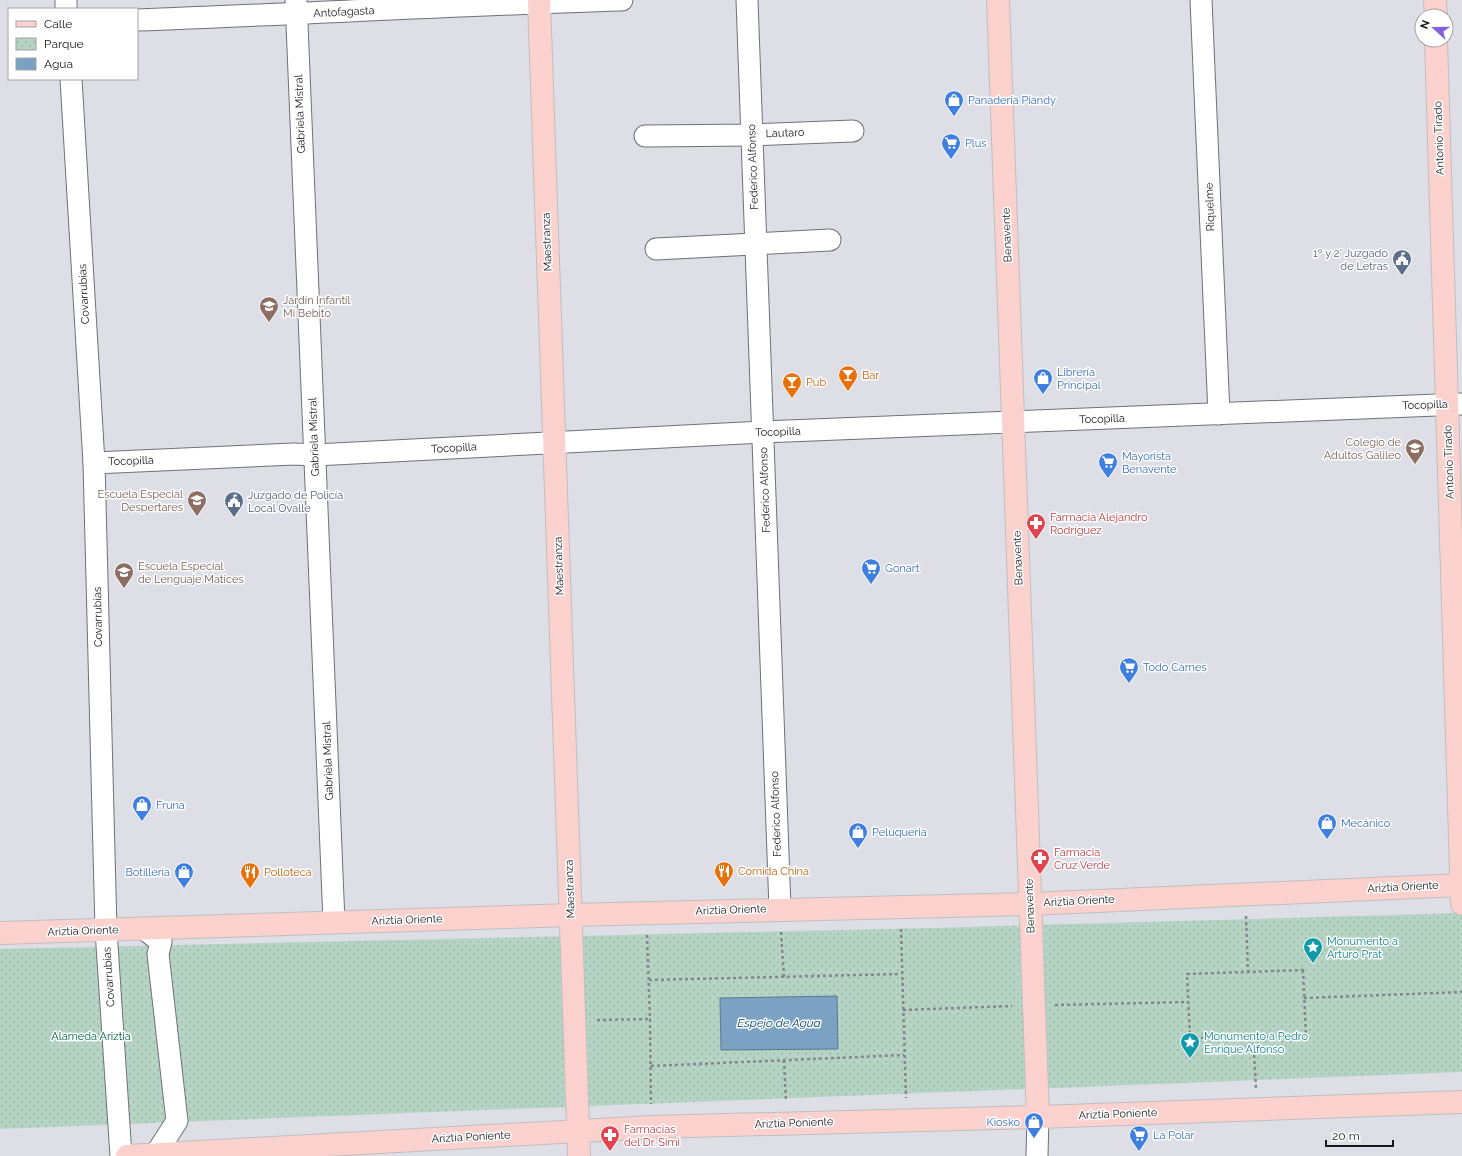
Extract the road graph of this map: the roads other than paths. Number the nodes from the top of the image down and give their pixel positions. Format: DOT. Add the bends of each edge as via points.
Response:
graph roads {
  1 [pos="622,0"];
  2 [pos="747,0"];
  3 [pos="998,0"];
  4 [pos="1201,0"];
  5 [pos="539,1"];
  6 [pos="296,7"];
  7 [pos="138,20"];
  8 [pos="1436,48"];
  9 [pos="71,80"];
  10 [pos="853,131"];
  11 [pos="752,134"];
  12 [pos="645,136"];
  13 [pos="830,240"];
  14 [pos="756,244"];
  15 [pos="656,249"];
  16 [pos="1454,404"];
  17 [pos="1219,414"];
  18 [pos="1013,422"];
  19 [pos="763,432"];
  20 [pos="554,444"];
  21 [pos="315,455"];
  22 [pos="94,463"];
  23 [pos="1459,701"];
  24 [pos="1462,882"];
  25 [pos="1030,904"];
  26 [pos="780,909"];
  27 [pos="571,915"];
  28 [pos="334,922"];
  29 [pos="144,929"];
  30 [pos="106,930"];
  31 [pos="0,933"];
  32 [pos="1462,1102"];
  33 [pos="1038,1117"];
  34 [pos="578,1131"];
  35 [pos="155,1155"];
  36 [pos="121,1156"];
  37 [pos="128,1156"];
  38 [pos="579,1156"];
  39 [pos="1038,1156"];
  1 -- 5 [label="street, Antofagasta"];
  2 -- 11 [label="street, Federico Alfonso"];
  3 -- 18 [label="main road, Benavente"];
  4 -- 17 [label="street, Riquelme"];
  5 -- 6 [label="street, Antofagasta"];
  5 -- 20 [label="main road, Maestranza"];
  6 -- 7 [label="street, Antofagasta"];
  6 -- 21 [label="street, Gabriela Mistral"];
  8 -- 16 [label="main road, Antonio Tirado"];
  9 -- 22 [label="street, Covarrubias"];
  10 -- 11 [label="street, Lautaro"];
  11 -- 12 [label="street, Lautaro"];
  11 -- 14 [label="street, Federico Alfonso"];
  13 -- 14 [label="street"];
  14 -- 15 [label="street"];
  14 -- 19 [label="street, Federico Alfonso"];
  16 -- 17 [label="street, Tocopilla"];
  16 -- 23 [label="main road, Antonio Tirado"];
  17 -- 18 [label="street, Tocopilla"];
  18 -- 19 [label="street, Tocopilla"];
  18 -- 25 [label="main road, Benavente"];
  19 -- 20 [label="street, Tocopilla"];
  19 -- 26 [label="street, Federico Alfonso"];
  20 -- 21 [label="street, Tocopilla"];
  20 -- 27 [label="main road, Maestranza"];
  21 -- 22 [label="street, Tocopilla"];
  21 -- 28 [label="street, Gabriela Mistral"];
  22 -- 30 [label="street, Covarrubias"];
  23 -- 24 [label="main road, Antonio Tirado"];
  24 -- 25 [label="main road, Ariztía Oriente"];
  25 -- 26 [label="main road, Ariztía Oriente"];
  25 -- 33 [label="main road, Benavente"];
  26 -- 27 [label="main road, Ariztía Oriente"];
  27 -- 28 [label="main road, Ariztía Oriente"];
  27 -- 34 [label="main road, Maestranza"];
  28 -- 29 [label="main road, Ariztía Oriente"];
  29 -- 30 [label="main road, Ariztía Oriente"];
  29 -- 35 [label="street" via="161,942 158,954 177,1121"];
  30 -- 31 [label="main road, Ariztía Oriente"];
  30 -- 36 [label="street, Covarrubias"];
  32 -- 33 [label="main road, Ariztía Poniente"];
  33 -- 34 [label="main road, Ariztía Poniente"];
  33 -- 39 [label="street"];
  34 -- 35 [label="main road, Ariztía Poniente"];
  34 -- 38 [label="main road, Maestranza"];
  35 -- 37 [label="main road, Ariztía Poniente"];
}
